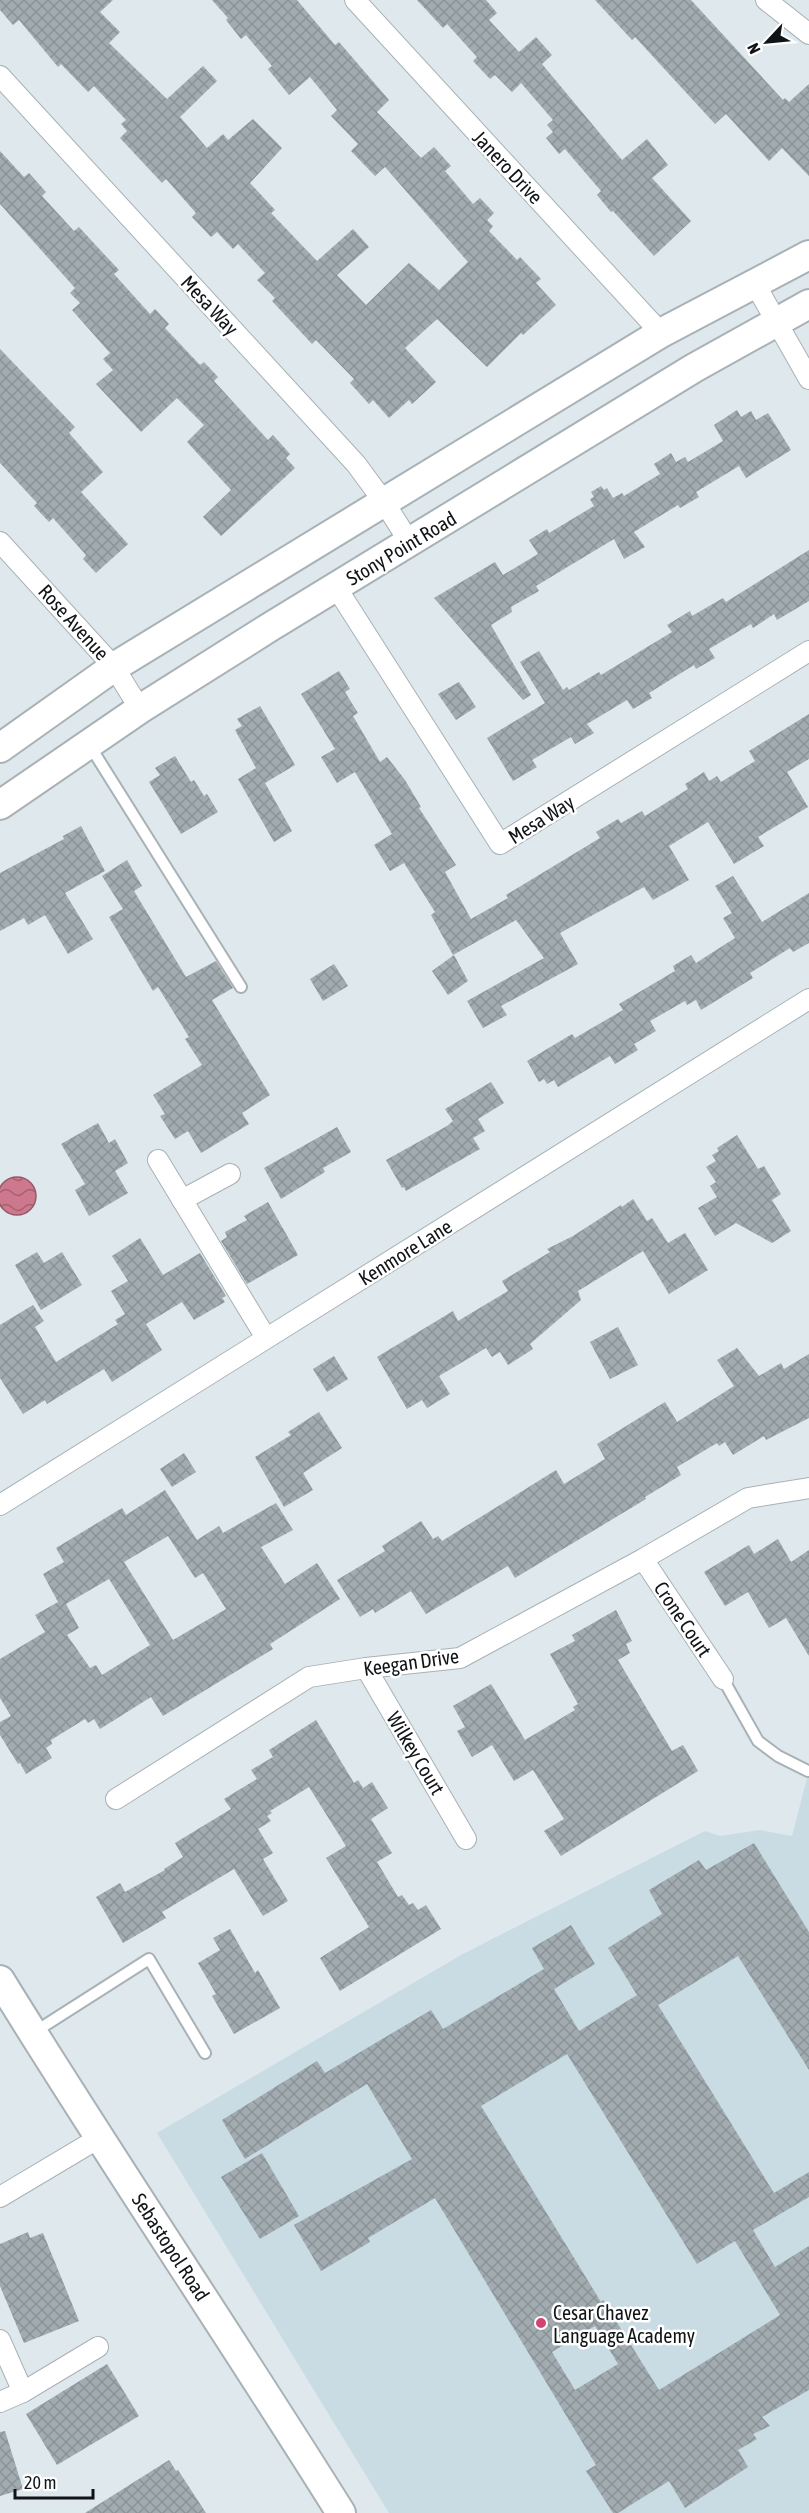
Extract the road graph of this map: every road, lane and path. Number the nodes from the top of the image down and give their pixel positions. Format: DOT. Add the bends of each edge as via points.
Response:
graph roads {
  1 [pos="355,0"];
  2 [pos="766,0"];
  3 [pos="809,34"];
  4 [pos="0,76"];
  5 [pos="809,255"];
  6 [pos="755,284"];
  7 [pos="809,303"];
  8 [pos="777,321"];
  9 [pos="661,333"];
  10 [pos="809,378"];
  11 [pos="384,502"];
  12 [pos="0,542"];
  13 [pos="410,543"];
  14 [pos="336,587"];
  15 [pos="809,651"];
  16 [pos="114,667"];
  17 [pos="140,709"];
  18 [pos="88,744"];
  19 [pos="0,748"];
  20 [pos="0,805"];
  21 [pos="242,987"];
  22 [pos="809,999"];
  23 [pos="158,1160"];
  24 [pos="230,1174"];
  25 [pos="182,1200"];
  26 [pos="266,1338"];
  27 [pos="809,1488"];
  28 [pos="0,1505"];
  29 [pos="643,1559"];
  30 [pos="366,1668"];
  31 [pos="723,1679"];
  32 [pos="808,1772"];
  33 [pos="116,1799"];
  34 [pos="466,1839"];
  35 [pos="0,1980"];
  36 [pos="32,2033"];
  37 [pos="205,2053"];
  38 [pos="99,2138"];
  39 [pos="0,2197"];
  40 [pos="0,2340"];
  41 [pos="98,2347"];
  42 [pos="23,2392"];
  43 [pos="0,2402"];
  44 [pos="341,2513"];
  1 -- 9 [label="street, Janero Drive"];
  2 -- 3 [label="street"];
  4 -- 11 [label="street, Mesa Way" via="356,464"];
  5 -- 6 [label="main road"];
  6 -- 8 [label="street"];
  6 -- 9 [label="main road"];
  7 -- 8 [label="main road, Stony Point Road"];
  8 -- 10 [label="street"];
  8 -- 13 [label="main road, Stony Point Road"];
  9 -- 11 [label="main road"];
  11 -- 13 [label="street, Mesa Way"];
  11 -- 16 [label="main road"];
  12 -- 16 [label="street, Rose Avenue"];
  13 -- 14 [label="main road, Stony Point Road"];
  14 -- 15 [label="street, Mesa Way" via="500,844"];
  14 -- 17 [label="main road, Stony Point Road"];
  16 -- 17 [label="street, Rose Avenue"];
  16 -- 19 [label="main road"];
  17 -- 18 [label="main road, Stony Point Road"];
  18 -- 20 [label="main road, Stony Point Road"];
  18 -- 21 [label="lane"];
  22 -- 26 [label="street, Kenmore Lane"];
  23 -- 25 [label="street"];
  24 -- 25 [label="street"];
  25 -- 26 [label="street"];
  26 -- 28 [label="street, Kenmore Lane"];
  27 -- 29 [label="street, Keegan Drive" via="748,1498"];
  29 -- 30 [label="street, Keegan Drive" via="460,1658"];
  29 -- 31 [label="street, Crone Court"];
  30 -- 33 [label="street, Keegan Drive" via="309,1677"];
  30 -- 34 [label="street, Wilkey Court"];
  31 -- 32 [label="lane" via="759,1741"];
  35 -- 36 [label="main road, Sebastopol Road"];
  36 -- 37 [label="lane" via="149,1959"];
  36 -- 38 [label="main road, Sebastopol Road"];
  38 -- 39 [label="street"];
  38 -- 44 [label="main road, Sebastopol Road"];
  40 -- 42 [label="street"];
  41 -- 42 [label="street"];
  42 -- 43 [label="street"];
}
